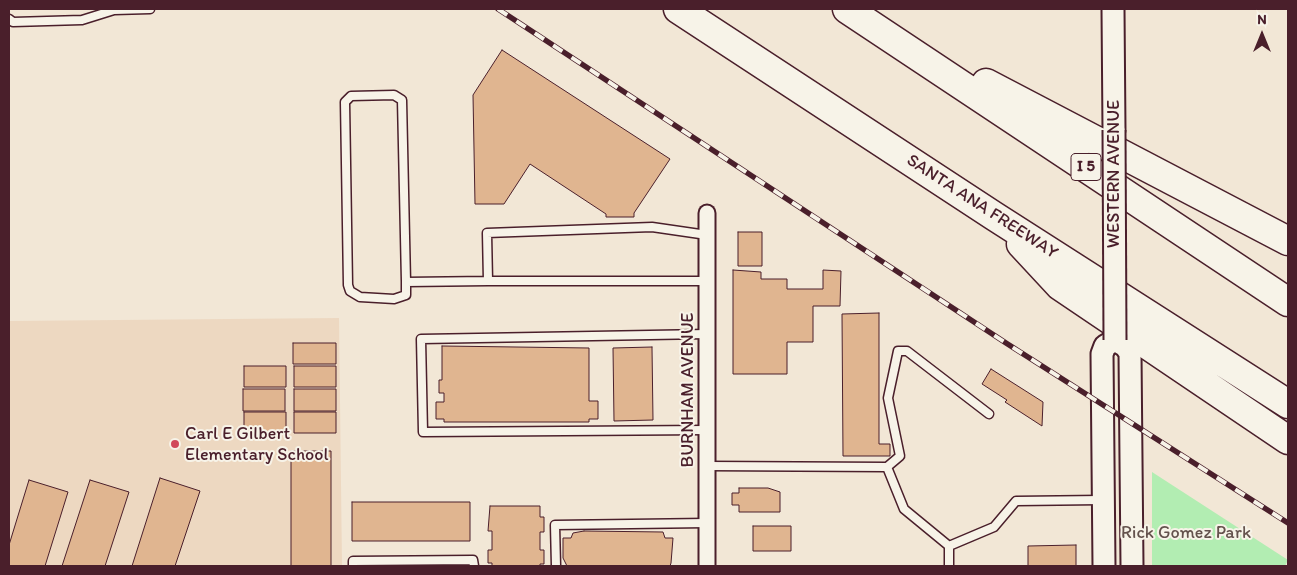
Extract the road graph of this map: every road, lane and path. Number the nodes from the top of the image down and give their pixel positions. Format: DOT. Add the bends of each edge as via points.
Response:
graph roads {
  1 [pos="114,9"];
  2 [pos="150,9"];
  3 [pos="678,9"];
  4 [pos="848,9"];
  5 [pos="1113,9"];
  6 [pos="9,19"];
  7 [pos="884,33"];
  8 [pos="707,213"];
  9 [pos="994,216"];
  10 [pos="707,234"];
  11 [pos="1288,241"];
  12 [pos="488,281"];
  13 [pos="707,281"];
  14 [pos="406,282"];
  15 [pos="1288,302"];
  16 [pos="707,334"];
  17 [pos="1115,340"];
  18 [pos="1288,404"];
  19 [pos="988,414"];
  20 [pos="707,430"];
  21 [pos="1288,440"];
  22 [pos="707,466"];
  23 [pos="887,467"];
  24 [pos="1103,500"];
  25 [pos="707,523"];
  26 [pos="949,546"];
  27 [pos="353,566"];
  28 [pos="474,566"];
  29 [pos="556,566"];
  30 [pos="707,566"];
  31 [pos="949,566"];
  32 [pos="1104,566"];
  33 [pos="1132,566"];
  1 -- 2 [label="lane"];
  1 -- 6 [label="lane" via="82,20 13,22"];
  3 -- 9 [label="highway, SANTA ANA FREEWAY"];
  4 -- 7 [label="highway, I 5"];
  5 -- 17 [label="main road, WESTERN AVENUE, bridge"];
  7 -- 11 [label="highway" via="1044,112"];
  7 -- 15 [label="highway, I 5"];
  8 -- 10 [label="street, BURNHAM AVENUE"];
  9 -- 18 [label="highway, SANTA ANA FREEWAY"];
  9 -- 21 [label="highway" via="1060,286"];
  10 -- 12 [label="lane" via="652,227 487,233"];
  10 -- 13 [label="street, BURNHAM AVENUE"];
  12 -- 13 [label="lane"];
  12 -- 14 [label="lane"];
  13 -- 16 [label="street, BURNHAM AVENUE"];
  14 -- 14 [label="lane" via="402,100 394,95 352,96 345,102 348,285 350,291 360,298 394,299 406,295"];
  16 -- 20 [label="street, BURNHAM AVENUE"];
  16 -- 20 [label="lane" via="421,339 423,432"];
  17 -- 24 [label="main road" via="1105,346 1102,354"];
  17 -- 33 [label="main road" via="1130,353"];
  19 -- 23 [label="lane" via="906,351 898,351 888,398 900,456"];
  20 -- 22 [label="street, BURNHAM AVENUE"];
  22 -- 23 [label="lane"];
  22 -- 25 [label="street, BURNHAM AVENUE"];
  23 -- 26 [label="lane" via="904,509"];
  24 -- 26 [label="lane" via="1016,501 994,527"];
  24 -- 32 [label="main road"];
  25 -- 29 [label="lane" via="555,524"];
  25 -- 30 [label="street, BURNHAM AVENUE"];
  26 -- 31 [label="lane"];
  27 -- 28 [label="lane" via="353,561 473,560"];
}
